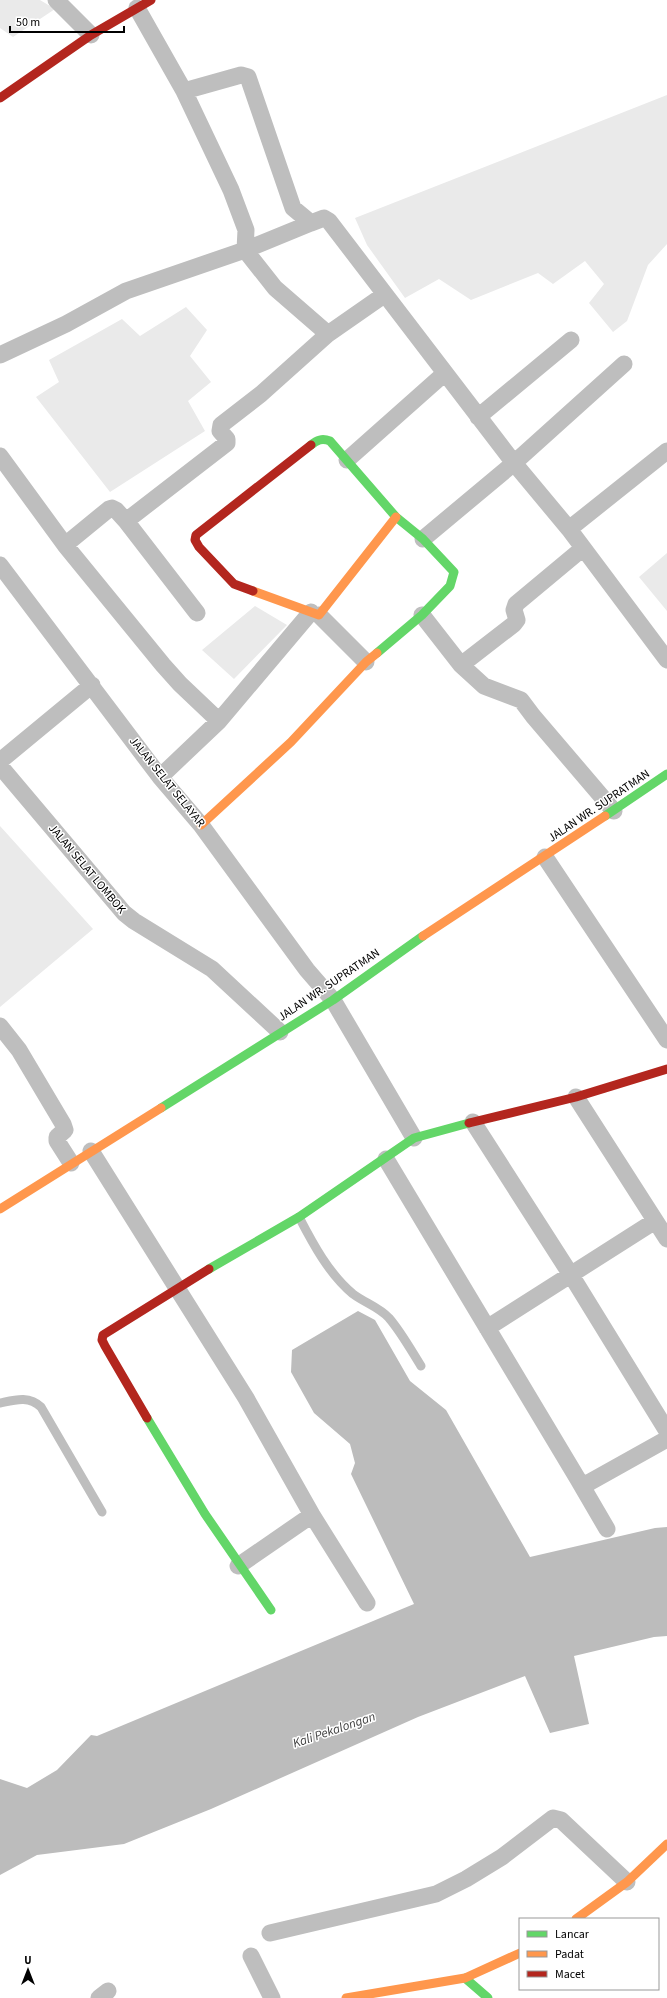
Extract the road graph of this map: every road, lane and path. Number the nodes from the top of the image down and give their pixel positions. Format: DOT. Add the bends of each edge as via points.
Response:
graph roads {
  1 [pos="56,0"];
  2 [pos="144,4"];
  3 [pos="91,35"];
  4 [pos="184,91"];
  5 [pos="0,98"];
  6 [pos="305,219"];
  7 [pos="246,242"];
  8 [pos="384,295"];
  9 [pos="328,334"];
  10 [pos="571,340"];
  11 [pos="0,355"];
  12 [pos="624,364"];
  13 [pos="445,374"];
  14 [pos="478,417"];
  15 [pos="667,451"];
  16 [pos="0,456"];
  17 [pos="347,460"];
  18 [pos="514,463"];
  19 [pos="396,517"];
  20 [pos="126,521"];
  21 [pos="568,529"];
  22 [pos="423,539"];
  23 [pos="65,545"];
  24 [pos="582,549"];
  25 [pos="0,565"];
  26 [pos="197,613"];
  27 [pos="315,613"];
  28 [pos="422,615"];
  29 [pos="667,660"];
  30 [pos="366,662"];
  31 [pos="461,665"];
  32 [pos="92,685"];
  33 [pos="219,721"];
  34 [pos="0,761"];
  35 [pos="0,766"];
  36 [pos="667,774"];
  37 [pos="160,776"];
  38 [pos="614,812"];
  39 [pos="201,825"];
  40 [pos="545,857"];
  41 [pos="329,995"];
  42 [pos="0,1026"];
  43 [pos="280,1032"];
  44 [pos="667,1040"];
  45 [pos="667,1070"];
  46 [pos="576,1097"];
  47 [pos="473,1122"];
  48 [pos="414,1138"];
  49 [pos="91,1151"];
  50 [pos="64,1152"];
  51 [pos="386,1159"];
  52 [pos="0,1209"];
  53 [pos="299,1217"];
  54 [pos="663,1229"];
  55 [pos="571,1275"];
  56 [pos="176,1289"];
  57 [pos="487,1328"];
  58 [pos="421,1366"];
  59 [pos="0,1403"];
  60 [pos="667,1431"];
  61 [pos="667,1439"];
  62 [pos="579,1481"];
  63 [pos="102,1512"];
  64 [pos="312,1515"];
  65 [pos="607,1529"];
  66 [pos="238,1566"];
  67 [pos="367,1603"];
  68 [pos="271,1610"];
  69 [pos="667,1844"];
  70 [pos="627,1882"];
  71 [pos="577,1918"];
  72 [pos="270,1933"];
  73 [pos="519,1953"];
  74 [pos="251,1956"];
  75 [pos="465,1978"];
  76 [pos="272,1998"];
  77 [pos="346,1998"];
  78 [pos="488,1998"];
  1 -- 3 [label="street"];
  2 -- 3 [label="street"];
  2 -- 4 [label="street"];
  3 -- 5 [label="street"];
  4 -- 6 [label="street" via="241,76 248,77 292,202"];
  4 -- 7 [label="street" via="230,190"];
  6 -- 7 [label="street"];
  6 -- 8 [label="street" via="324,218 329,221"];
  7 -- 9 [label="street" via="275,288"];
  7 -- 11 [label="street" via="126,291 66,324"];
  8 -- 9 [label="street"];
  8 -- 13 [label="street"];
  9 -- 20 [label="street" via="261,394 221,425 220,431 227,439 226,443"];
  10 -- 14 [label="street"];
  12 -- 18 [label="street"];
  13 -- 14 [label="street"];
  13 -- 17 [label="street"];
  14 -- 18 [label="street"];
  15 -- 21 [label="street"];
  16 -- 23 [label="street"];
  17 -- 19 [label="street"];
  17 -- 27 [label="street" via="330,441 316,441 196,535 195,540 199,547 234,584"];
  18 -- 21 [label="street"];
  18 -- 22 [label="street"];
  19 -- 22 [label="street"];
  19 -- 27 [label="street"];
  20 -- 23 [label="street" via="112,508"];
  20 -- 26 [label="street"];
  21 -- 24 [label="street"];
  22 -- 28 [label="street" via="454,572 450,586"];
  23 -- 33 [label="street" via="180,684"];
  24 -- 29 [label="street"];
  24 -- 31 [label="street" via="516,604 514,624"];
  25 -- 32 [label="street, JALAN SELAT SELAYAR"];
  27 -- 30 [label="street"];
  27 -- 33 [label="street"];
  28 -- 30 [label="street"];
  28 -- 31 [label="street"];
  30 -- 39 [label="street" via="291,742"];
  31 -- 38 [label="street" via="486,688 524,703"];
  32 -- 34 [label="street"];
  32 -- 37 [label="street, JALAN SELAT SELAYAR"];
  33 -- 37 [label="street"];
  35 -- 43 [label="street, JALAN SELAT LOMBOK" via="124,913 212,969"];
  36 -- 38 [label="street, JALAN WR. SUPRATMAN"];
  37 -- 39 [label="street, JALAN SELAT SELAYAR"];
  38 -- 40 [label="street, JALAN WR. SUPRATMAN"];
  39 -- 41 [label="street, JALAN SELAT SELAYAR" via="307,970"];
  40 -- 41 [label="street, JALAN WR. SUPRATMAN"];
  40 -- 44 [label="street"];
  41 -- 43 [label="street, JALAN WR. SUPRATMAN"];
  41 -- 48 [label="street, JALAN SELAT SELAYAR"];
  42 -- 50 [label="street" via="19,1050 63,1124 65,1130 57,1137"];
  43 -- 49 [label="street, JALAN WR. SUPRATMAN"];
  45 -- 46 [label="street"];
  46 -- 47 [label="street"];
  46 -- 54 [label="street"];
  47 -- 48 [label="street"];
  47 -- 55 [label="street"];
  48 -- 51 [label="street"];
  49 -- 50 [label="street, JALAN WR. SUPRATMAN"];
  49 -- 56 [label="street"];
  50 -- 52 [label="street, JALAN WR. SUPRATMAN"];
  51 -- 53 [label="street"];
  51 -- 57 [label="street"];
  53 -- 56 [label="street"];
  53 -- 58 [label="lane" via="316,1248 336,1275 354,1294 388,1317"];
  54 -- 55 [label="street"];
  55 -- 57 [label="street"];
  55 -- 60 [label="street"];
  56 -- 64 [label="street" via="246,1398"];
  56 -- 66 [label="street" via="107,1331 103,1335 103,1343"];
  57 -- 62 [label="street"];
  59 -- 63 [label="lane" via="16,1400 36,1402"];
  61 -- 62 [label="street" via="590,1482 585,1484"];
  62 -- 65 [label="street"];
  64 -- 66 [label="street"];
  64 -- 67 [label="street"];
  66 -- 68 [label="street"];
  69 -- 70 [label="street"];
  70 -- 71 [label="street"];
  70 -- 72 [label="street" via="561,1820 553,1818 502,1857 440,1892"];
  73 -- 75 [label="street"];
  74 -- 76 [label="street"];
  75 -- 77 [label="street"];
  75 -- 78 [label="street"];
}
